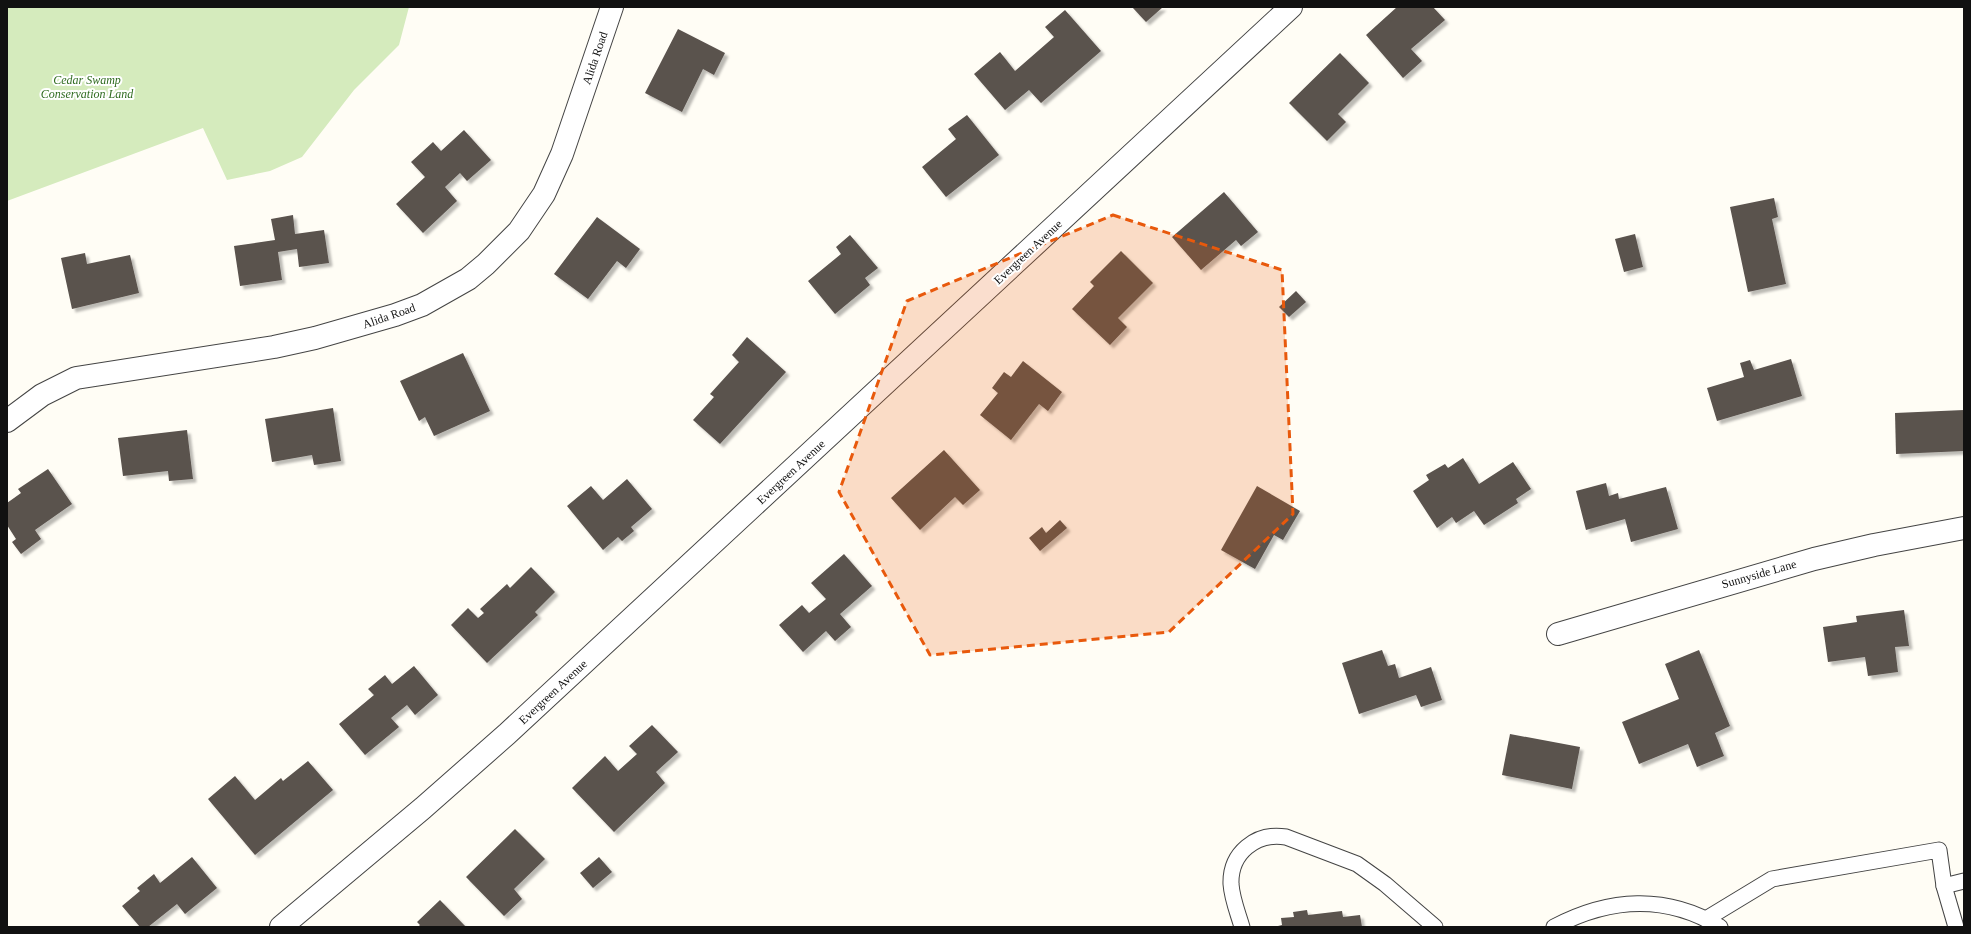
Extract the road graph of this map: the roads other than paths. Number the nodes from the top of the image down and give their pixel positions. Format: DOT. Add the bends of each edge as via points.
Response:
graph roads {
  1 [pos="612,7"];
  2 [pos="1292,7"];
  3 [pos="7,421"];
  4 [pos="1964,528"];
  5 [pos="1558,634"];
  6 [pos="1964,881"];
  7 [pos="1944,886"];
  8 [pos="1706,919"];
  9 [pos="281,927"];
  10 [pos="1242,927"];
  11 [pos="1435,927"];
  12 [pos="1554,927"];
  13 [pos="1720,927"];
  14 [pos="1956,927"];
  1 -- 3 [label="street, Alida Road" via="562,154 544,194 519,231 468,279 415,307 355,328 274,347 76,378 42,394"];
  2 -- 9 [label="street, Evergreen Avenue" via="507,734"];
  4 -- 5 [label="street, Sunnyside Lane" via="1874,544 1814,559"];
  6 -- 7 [label="lane"];
  7 -- 8 [label="lane" via="1939,850 1772,879"];
  7 -- 14 [label="lane"];
  8 -- 12 [label="lane" via="1660,904 1644,903 1594,910"];
  8 -- 13 [label="lane"];
  10 -- 11 [label="lane" via="1231,885 1232,870 1237,858 1250,844 1276,835 1357,864"];
}
